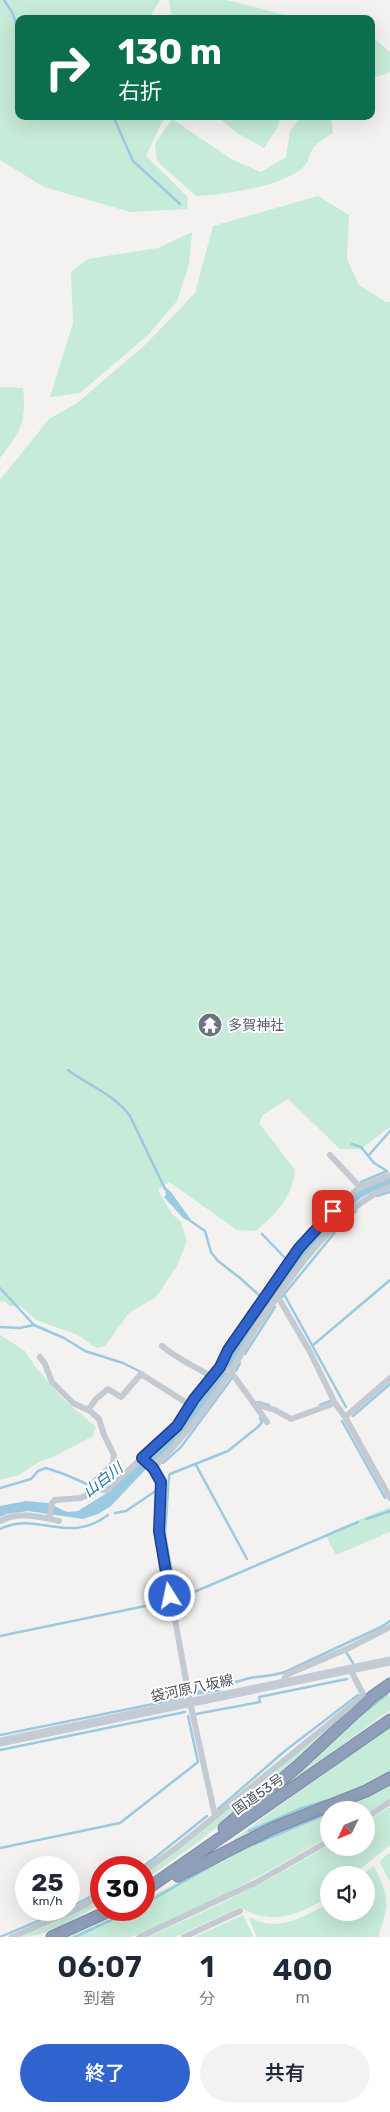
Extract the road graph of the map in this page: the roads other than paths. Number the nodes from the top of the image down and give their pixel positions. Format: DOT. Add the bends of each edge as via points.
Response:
graph roads {
  1 [pos="330,1155"];
  2 [pos="390,1175"];
  3 [pos="360,1187"];
  4 [pos="390,1188"];
  5 [pos="278,1297"];
  6 [pos="162,1346"];
  7 [pos="40,1357"];
  8 [pos="220,1367"];
  9 [pos="231,1372"];
  10 [pos="212,1377"];
  11 [pos="390,1378"];
  12 [pos="335,1403"];
  13 [pos="255,1404"];
  14 [pos="190,1405"];
  15 [pos="88,1410"];
  16 [pos="345,1417"];
  17 [pos="267,1422"];
  18 [pos="142,1458"];
  19 [pos="153,1468"];
  20 [pos="92,1493"];
  21 [pos="390,1498"];
  22 [pos="48,1519"];
  23 [pos="0,1521"];
  24 [pos="59,1521"];
  25 [pos="390,1627"];
  26 [pos="390,1661"];
  27 [pos="350,1670"];
  28 [pos="283,1683"];
  29 [pos="390,1684"];
  30 [pos="190,1702"];
  31 [pos="390,1720"];
  32 [pos="0,1742"];
  33 [pos="390,1778"];
  34 [pos="390,1802"];
  35 [pos="375,1812"];
  36 [pos="215,1816"];
  37 [pos="320,1846"];
  38 [pos="155,1863"];
  39 [pos="167,1876"];
  40 [pos="155,1884"];
  41 [pos="155,1886"];
  42 [pos="90,1902"];
  43 [pos="240,1911"];
  44 [pos="90,1920"];
  45 [pos="12,1937"];
  46 [pos="52,1937"];
  47 [pos="140,1937"];
  48 [pos="184,1937"];
  1 -- 3 [label="street"];
  2 -- 3 [label="street"];
  3 -- 8 [label="street" via="299,1248 228,1350"];
  4 -- 5 [label="street" via="360,1202 330,1230"];
  5 -- 9 [label="street"];
  5 -- 12 [label="street"];
  6 -- 10 [label="street" via="178,1359"];
  7 -- 15 [label="street" via="52,1382 72,1403"];
  8 -- 9 [label="street"];
  8 -- 10 [label="street"];
  9 -- 13 [label="street"];
  9 -- 19 [label="street" via="186,1434"];
  10 -- 14 [label="street"];
  11 -- 16 [label="street"];
  12 -- 13 [label="street" via="291,1419"];
  12 -- 16 [label="street"];
  13 -- 17 [label="street"];
  14 -- 15 [label="street" via="141,1374 121,1397 108,1389"];
  14 -- 18 [label="street" via="177,1426"];
  15 -- 20 [label="street" via="99,1419 114,1455 113,1464 92,1484"];
  16 -- 21 [label="street"];
  18 -- 19 [label="street"];
  18 -- 20 [label="street" via="107,1490"];
  19 -- 30 [label="street" via="161,1482 159,1531"];
  20 -- 22 [label="street" via="81,1498 55,1500"];
  22 -- 23 [label="street" via="29,1515"];
  22 -- 24 [label="street"];
  25 -- 28 [label="street" via="286,1675"];
  26 -- 27 [label="main road, 袋河原八坂線"];
  27 -- 28 [label="main road, 袋河原八坂線"];
  27 -- 36 [label="street" via="362,1697"];
  28 -- 30 [label="main road, 袋河原八坂線"];
  29 -- 39 [label="highway"];
  30 -- 32 [label="main road, 袋河原八坂線"];
  30 -- 36 [label="street"];
  31 -- 39 [label="highway, 国道53号"];
  33 -- 41 [label="highway" via="366,1791 272,1828"];
  34 -- 35 [label="street"];
  36 -- 38 [label="street"];
  37 -- 47 [label="street" via="258,1882"];
  39 -- 40 [label="highway, 国道53号"];
  42 -- 45 [label="street"];
  43 -- 48 [label="street"];
  44 -- 46 [label="highway"];
}
